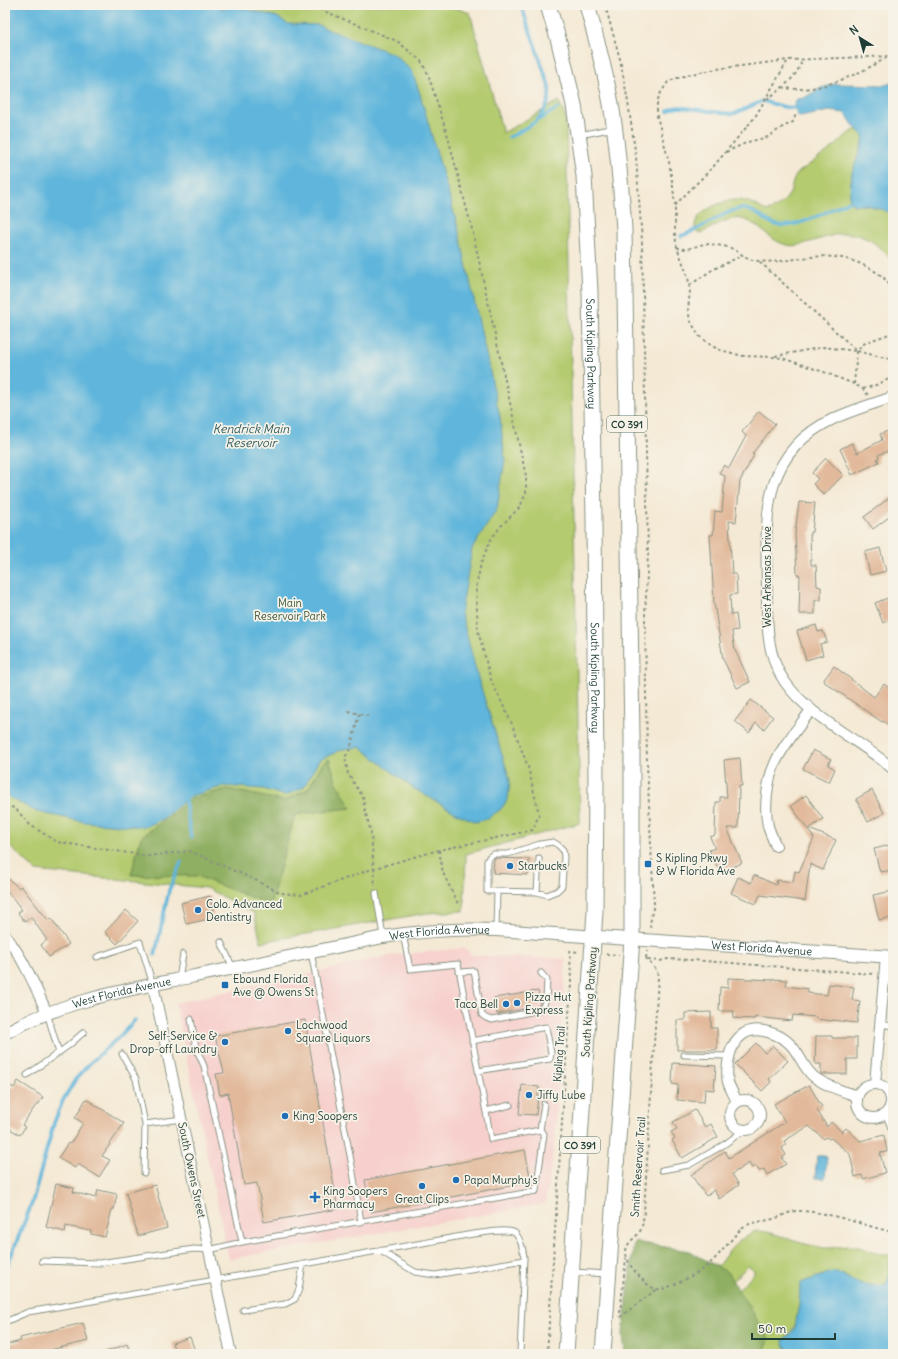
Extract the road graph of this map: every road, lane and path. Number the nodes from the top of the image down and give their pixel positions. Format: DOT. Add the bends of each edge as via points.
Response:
graph roads {
  1 [pos="309,5"];
  2 [pos="548,5"];
  3 [pos="586,5"];
  4 [pos="893,55"];
  5 [pos="889,56"];
  6 [pos="788,60"];
  7 [pos="802,60"];
  8 [pos="782,87"];
  9 [pos="766,100"];
  10 [pos="796,114"];
  11 [pos="614,128"];
  12 [pos="579,135"];
  13 [pos="725,153"];
  14 [pos="675,205"];
  15 [pos="677,247"];
  16 [pos="743,255"];
  17 [pos="760,262"];
  18 [pos="690,285"];
  19 [pos="893,294"];
  20 [pos="893,332"];
  21 [pos="857,352"];
  22 [pos="773,356"];
  23 [pos="893,360"];
  24 [pos="893,377"];
  25 [pos="854,384"];
  26 [pos="863,389"];
  27 [pos="893,397"];
  28 [pos="875,404"];
  29 [pos="811,710"];
  30 [pos="348,711"];
  31 [pos="359,714"];
  32 [pos="368,716"];
  33 [pos="893,769"];
  34 [pos="5,806"];
  35 [pos="776,846"];
  36 [pos="439,850"];
  37 [pos="539,858"];
  38 [pos="374,869"];
  39 [pos="497,891"];
  40 [pos="537,892"];
  41 [pos="376,893"];
  42 [pos="459,906"];
  43 [pos="496,930"];
  44 [pos="403,934"];
  45 [pos="5,935"];
  46 [pos="593,936"];
  47 [pos="383,938"];
  48 [pos="632,939"];
  49 [pos="221,942"];
  50 [pos="311,952"];
  51 [pos="592,953"];
  52 [pos="183,954"];
  53 [pos="631,956"];
  54 [pos="889,956"];
  55 [pos="97,957"];
  56 [pos="646,958"];
  57 [pos="648,960"];
  58 [pos="234,968"];
  59 [pos="459,972"];
  60 [pos="541,973"];
  61 [pos="884,975"];
  62 [pos="179,980"];
  63 [pos="153,985"];
  64 [pos="47,1013"];
  65 [pos="191,1019"];
  66 [pos="880,1024"];
  67 [pos="893,1026"];
  68 [pos="84,1032"];
  69 [pos="5,1033"];
  70 [pos="472,1041"];
  71 [pos="59,1053"];
  72 [pos="122,1054"];
  73 [pos="684,1055"];
  74 [pos="730,1056"];
  75 [pos="478,1071"];
  76 [pos="27,1075"];
  77 [pos="875,1084"];
  78 [pos="857,1096"];
  79 [pos="892,1099"];
  80 [pos="737,1102"];
  81 [pos="544,1104"];
  82 [pos="510,1105"];
  83 [pos="486,1111"];
  84 [pos="884,1114"];
  85 [pos="182,1119"];
  86 [pos="145,1124"];
  87 [pos="540,1130"];
  88 [pos="744,1130"];
  89 [pos="893,1133"];
  90 [pos="662,1170"];
  91 [pos="144,1173"];
  92 [pos="361,1222"];
  93 [pos="893,1232"];
  94 [pos="242,1242"];
  95 [pos="209,1250"];
  96 [pos="378,1250"];
  97 [pos="626,1257"];
  98 [pos="524,1260"];
  99 [pos="42,1261"];
  100 [pos="303,1264"];
  101 [pos="571,1272"];
  102 [pos="608,1274"];
  103 [pos="215,1280"];
  104 [pos="657,1289"];
  105 [pos="243,1310"];
  106 [pos="5,1322"];
  107 [pos="231,1354"];
  108 [pos="520,1354"];
  109 [pos="547,1354"];
  110 [pos="566,1354"];
  111 [pos="603,1354"];
  1 -- 36 [label="path" via="397,41 421,61 428,74 448,137 472,229 526,476 526,493 520,507 491,539 481,563 476,588 478,631 487,666 528,767 539,814 533,830"];
  2 -- 12 [label="main road, South Kipling Parkway / CO 391" via="569,81"];
  3 -- 11 [label="main road, CO 391" via="606,80"];
  4 -- 5 [label="path"];
  5 -- 7 [label="path"];
  5 -- 8 [label="path" via="848,78 808,89"];
  6 -- 7 [label="path"];
  6 -- 9 [label="path"];
  6 -- 14 [label="path" via="691,74 674,79 664,87 658,102 657,116 669,162"];
  7 -- 8 [label="path" via="792,78"];
  8 -- 9 [label="path"];
  9 -- 13 [label="path"];
  10 -- 13 [label="path" via="793,122 768,137 748,142"];
  11 -- 12 [label="lane"];
  11 -- 48 [label="main road, CO 391" via="624,237 632,760"];
  12 -- 46 [label="main road, South Kipling Parkway / CO 391" via="586,206 590,292 596,715 596,866"];
  13 -- 14 [label="path"];
  14 -- 15 [label="path"];
  15 -- 16 [label="path" via="686,250 707,244 727,247"];
  15 -- 18 [label="path"];
  16 -- 17 [label="path"];
  16 -- 18 [label="path" via="712,270"];
  17 -- 19 [label="path" via="821,256 849,259 876,272 889,283"];
  17 -- 21 [label="path"];
  18 -- 22 [label="path" via="688,310 690,320 699,336 712,346 732,354"];
  20 -- 21 [label="path" via="862,345"];
  21 -- 22 [label="path" via="824,347"];
  21 -- 23 [label="path"];
  21 -- 25 [label="path"];
  22 -- 25 [label="path"];
  24 -- 26 [label="path"];
  25 -- 26 [label="path"];
  26 -- 28 [label="path"];
  27 -- 28 [label="street, West Arkansas Drive"];
  28 -- 29 [label="street, West Arkansas Drive" via="832,419 804,439 784,462 770,495 766,532 769,643 783,680"];
  29 -- 33 [label="street, West Arkansas Drive" via="877,755"];
  29 -- 35 [label="street" via="780,754 768,785 767,820"];
  30 -- 31 [label="path"];
  31 -- 32 [label="path"];
  31 -- 38 [label="path" via="350,750 345,757 348,774 363,796 371,833"];
  34 -- 38 [label="path" via="14,808 30,825 57,842 148,856 190,851 281,893 301,895"];
  36 -- 38 [label="path"];
  36 -- 42 [label="path" via="443,873"];
  37 -- 40 [label="lane"];
  38 -- 41 [label="path"];
  39 -- 40 [label="lane"];
  39 -- 40 [label="lane" via="486,891 489,857 493,854 508,854 553,842 563,850 562,886 547,895"];
  39 -- 43 [label="lane"];
  41 -- 47 [label="lane"];
  43 -- 44 [label="street, West Florida Avenue" via="457,929"];
  43 -- 46 [label="street, West Florida Avenue"];
  44 -- 47 [label="street, West Florida Avenue"];
  44 -- 59 [label="lane" via="410,969 458,964"];
  45 -- 64 [label="street" via="27,968"];
  46 -- 48 [label="street, West Florida Avenue"];
  46 -- 51 [label="main road, South Kipling Parkway / CO 391"];
  47 -- 50 [label="street, West Florida Avenue"];
  48 -- 53 [label="main road, CO 391"];
  48 -- 54 [label="street, West Florida Avenue"];
  49 -- 58 [label="lane"];
  50 -- 58 [label="street, West Florida Avenue"];
  50 -- 92 [label="lane"];
  51 -- 53 [label="path, Kipling Trail"];
  51 -- 101 [label="main road, South Kipling Parkway / CO 391"];
  51 -- 109 [label="path, Kipling Trail" via="570,951 571,984"];
  52 -- 62 [label="lane"];
  53 -- 56 [label="path, Kipling Trail"];
  53 -- 102 [label="main road, CO 391"];
  54 -- 61 [label="street, West Florida Avenue"];
  55 -- 63 [label="lane" via="140,942"];
  56 -- 57 [label="path, Smith Reservoir Trail"];
  57 -- 61 [label="path" via="660,961 668,958"];
  57 -- 97 [label="path, Smith Reservoir Trail" via="657,971 658,977 644,1212 640,1231 627,1247"];
  58 -- 62 [label="street, West Florida Avenue"];
  59 -- 60 [label="lane" via="474,971 482,1015 492,1020 540,1010 546,1001 547,980"];
  59 -- 70 [label="lane"];
  61 -- 66 [label="street, West Florida Avenue"];
  62 -- 63 [label="street, West Florida Avenue"];
  63 -- 64 [label="street, West Florida Avenue"];
  63 -- 85 [label="street, South Owens Street"];
  64 -- 69 [label="street, West Florida Avenue"];
  64 -- 71 [label="lane"];
  65 -- 94 [label="lane" via="196,1048 204,1066"];
  66 -- 67 [label="lane"];
  66 -- 77 [label="street, West Florida Avenue"];
  68 -- 71 [label="lane"];
  70 -- 75 [label="lane"];
  70 -- 75 [label="lane" via="546,1027 550,1059"];
  71 -- 76 [label="lane"];
  72 -- 86 [label="lane" via="136,1078"];
  73 -- 74 [label="lane"];
  74 -- 78 [label="street" via="732,1047 746,1032 772,1033 790,1044 803,1064 820,1081"];
  74 -- 80 [label="street" via="728,1082"];
  75 -- 83 [label="lane"];
  77 -- 78 [label="street" via="862,1088"];
  77 -- 79 [label="street" via="888,1091"];
  78 -- 84 [label="street" via="859,1110 864,1115 878,1117"];
  79 -- 84 [label="street"];
  80 -- 88 [label="street" via="731,1109 730,1118 735,1126"];
  80 -- 88 [label="street" via="752,1102 760,1114 753,1127"];
  81 -- 87 [label="lane"];
  82 -- 83 [label="lane"];
  83 -- 87 [label="lane" via="491,1140"];
  84 -- 89 [label="lane"];
  85 -- 86 [label="lane"];
  85 -- 95 [label="street, South Owens Street"];
  86 -- 91 [label="lane"];
  87 -- 92 [label="lane" via="544,1134 536,1191"];
  88 -- 90 [label="lane" via="689,1165"];
  92 -- 94 [label="lane"];
  93 -- 104 [label="path" via="826,1215 789,1212 743,1227 704,1268 673,1285"];
  94 -- 95 [label="lane"];
  95 -- 99 [label="lane" via="194,1249 99,1263"];
  95 -- 103 [label="street, South Owens Street"];
  96 -- 98 [label="lane" via="416,1272 435,1275"];
  96 -- 98 [label="lane" via="473,1234 510,1231 516,1234 522,1244"];
  96 -- 100 [label="lane"];
  97 -- 104 [label="path" via="645,1283"];
  97 -- 104 [label="path, Smith Reservoir Trail" via="620,1317"];
  98 -- 108 [label="lane"];
  100 -- 103 [label="lane"];
  100 -- 105 [label="lane" via="295,1299 285,1304"];
  101 -- 102 [label="lane"];
  101 -- 110 [label="main road, South Kipling Parkway / CO 391"];
  102 -- 111 [label="main road, CO 391"];
  103 -- 106 [label="lane" via="28,1312"];
  103 -- 107 [label="street, South Owens Street"];
}
